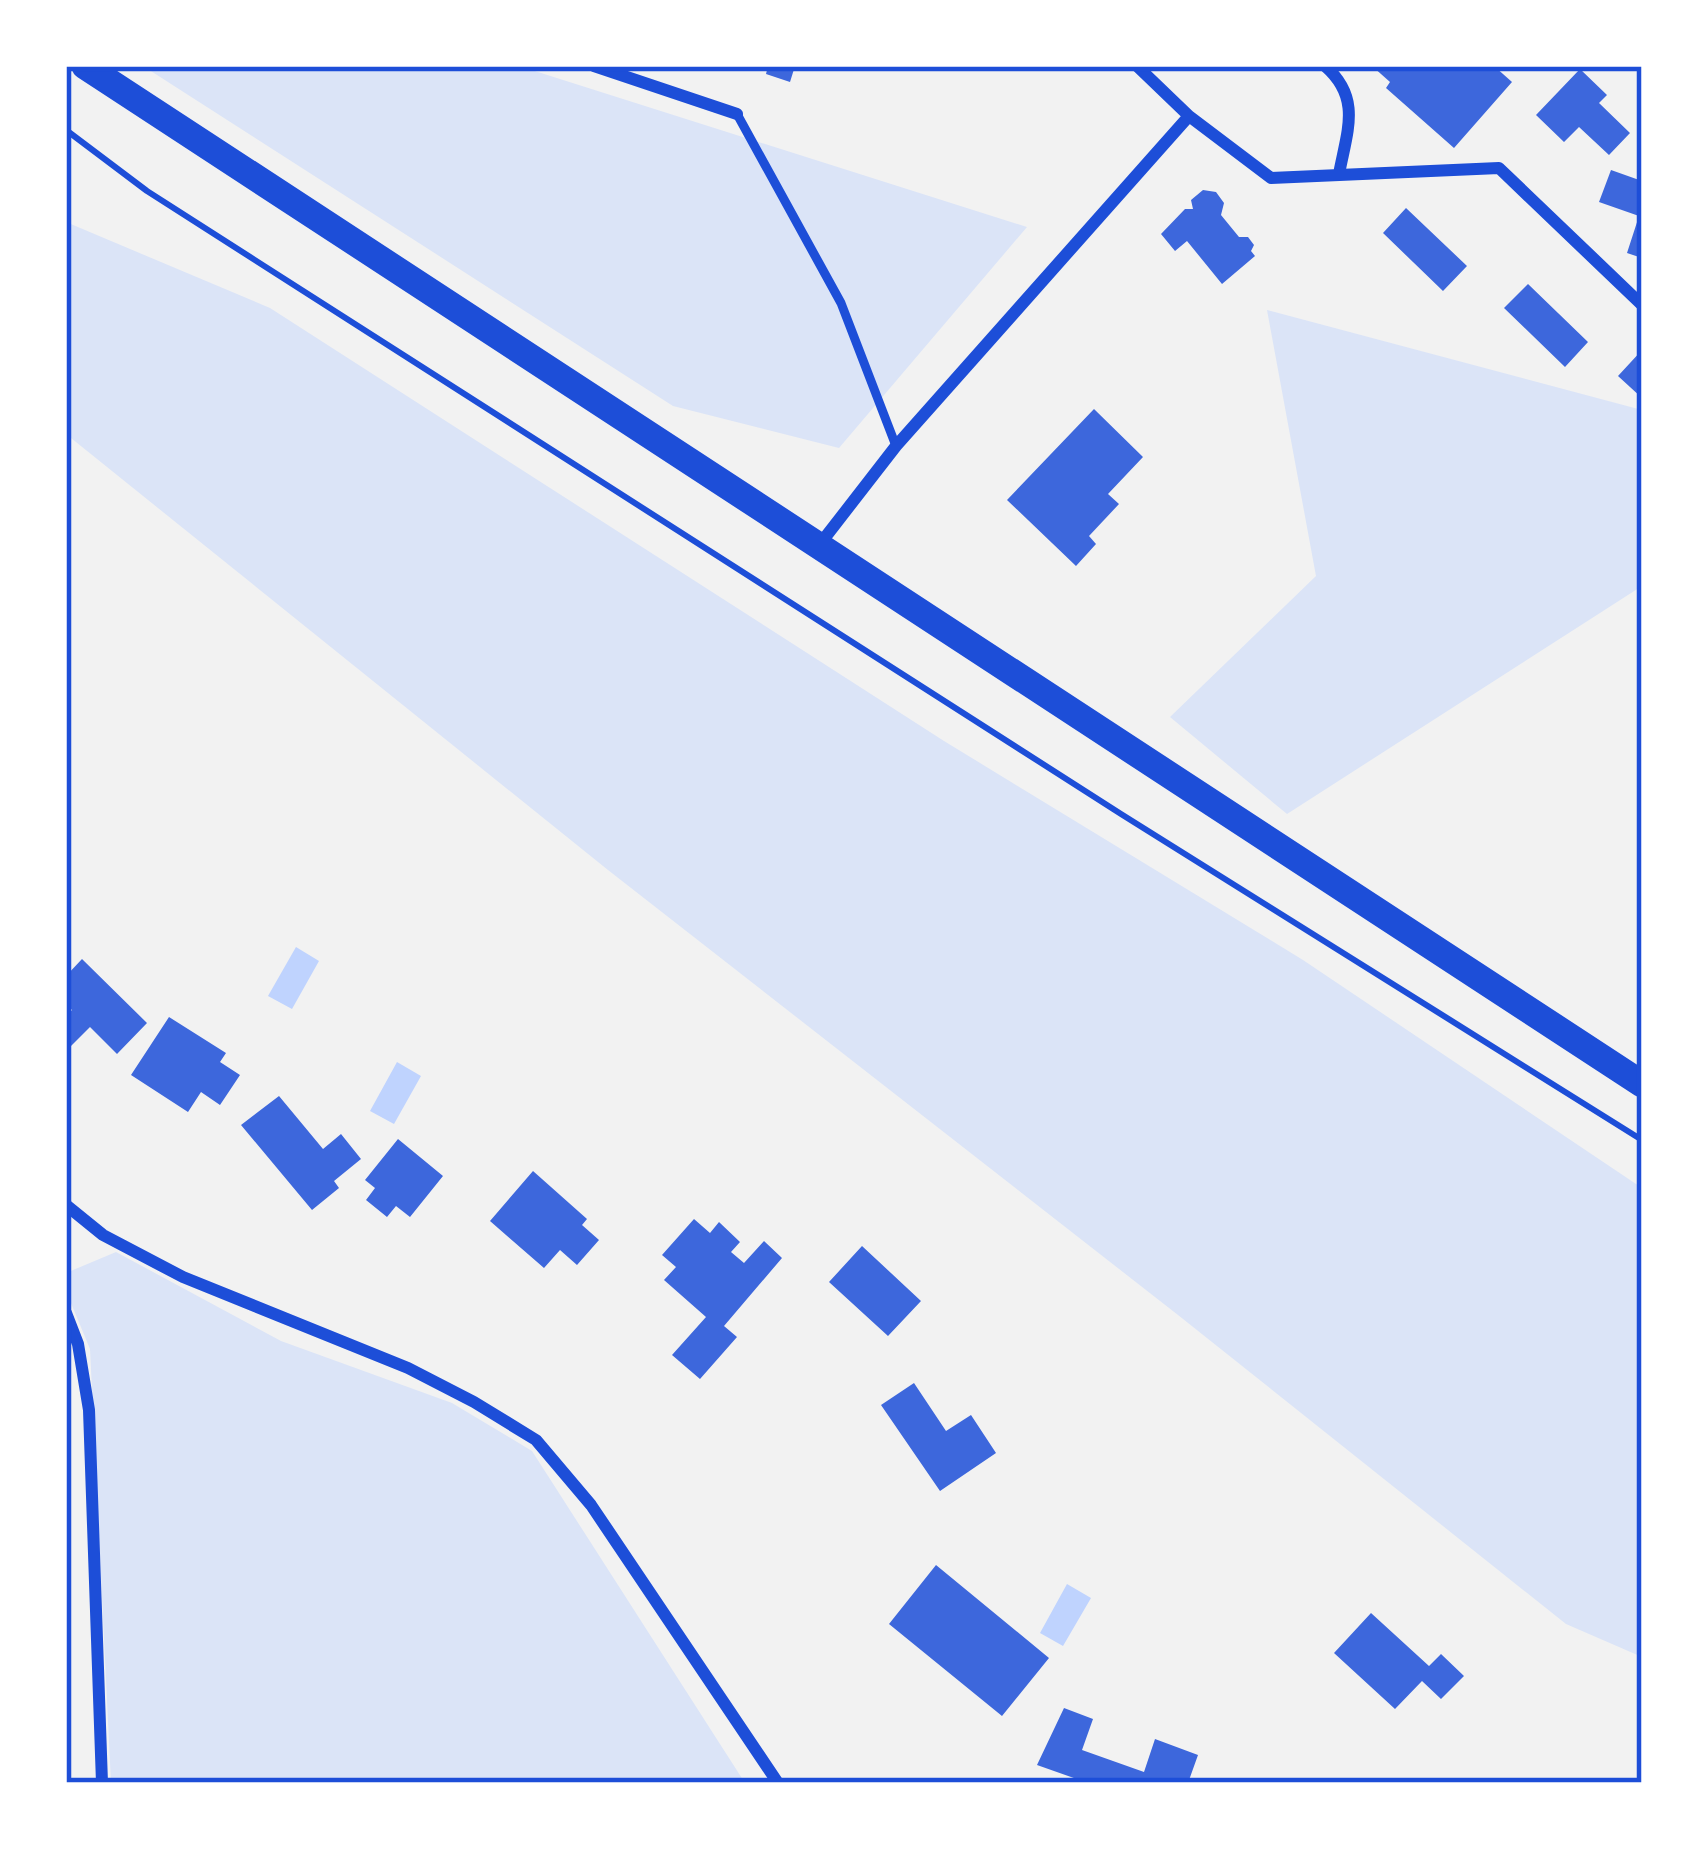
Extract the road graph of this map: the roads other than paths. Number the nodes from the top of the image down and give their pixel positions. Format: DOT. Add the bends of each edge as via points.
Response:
graph roads {
  1 [pos="85,66"];
  2 [pos="594,66"];
  3 [pos="1137,66"];
  4 [pos="1325,66"];
  5 [pos="737,114"];
  6 [pos="1189,116"];
  7 [pos="1339,174"];
  8 [pos="1641,304"];
  9 [pos="896,446"];
  10 [pos="820,545"];
  11 [pos="1642,1084"];
  12 [pos="66,1204"];
  13 [pos="66,1313"];
  14 [pos="102,1783"];
  15 [pos="778,1783"];
  1 -- 10 [label="main road"];
  2 -- 5 [label="street"];
  3 -- 6 [label="street"];
  4 -- 7 [label="street" via="1344,82 1350,114"];
  5 -- 9 [label="lane" via="841,303"];
  6 -- 7 [label="street" via="1270,178"];
  6 -- 9 [label="street"];
  7 -- 8 [label="street" via="1499,168"];
  9 -- 10 [label="street"];
  10 -- 11 [label="main road"];
  12 -- 15 [label="street" via="183,1277 408,1368 536,1440 591,1505"];
  13 -- 14 [label="street" via="88,1410"];
}
